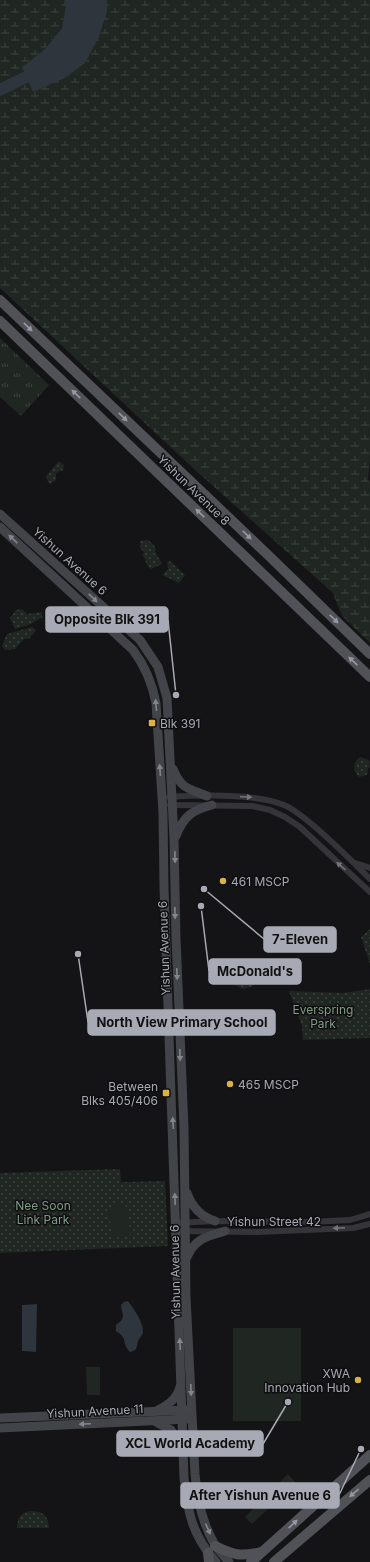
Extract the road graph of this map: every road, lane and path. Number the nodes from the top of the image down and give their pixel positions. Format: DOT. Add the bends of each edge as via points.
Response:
graph roads {
  1 [pos="0,300"];
  2 [pos="0,321"];
  3 [pos="0,514"];
  4 [pos="0,527"];
  5 [pos="34,544"];
  6 [pos="27,552"];
  7 [pos="370,654"];
  8 [pos="370,677"];
  9 [pos="170,762"];
  10 [pos="207,796"];
  11 [pos="172,800"];
  12 [pos="162,801"];
  13 [pos="212,805"];
  14 [pos="174,840"];
  15 [pos="353,862"];
  16 [pos="370,868"];
  17 [pos="370,879"];
  18 [pos="370,892"];
  19 [pos="184,1128"];
  20 [pos="174,1151"];
  21 [pos="185,1184"];
  22 [pos="370,1214"];
  23 [pos="216,1221"];
  24 [pos="370,1224"];
  25 [pos="176,1227"];
  26 [pos="186,1227"];
  27 [pos="225,1231"];
  28 [pos="186,1261"];
  29 [pos="181,1383"];
  30 [pos="156,1411"];
  31 [pos="187,1415"];
  32 [pos="123,1417"];
  33 [pos="0,1418"];
  34 [pos="152,1420"];
  35 [pos="0,1428"];
  36 [pos="183,1450"];
  37 [pos="370,1455"];
  38 [pos="370,1480"];
  39 [pos="265,1551"];
  40 [pos="211,1554"];
  41 [pos="216,1562"];
  42 [pos="229,1562"];
  43 [pos="251,1562"];
  44 [pos="274,1562"];
  1 -- 7 [label="main road, Yishun Avenue 8, one-way"];
  8 -- 2 [label="main road, Yishun Avenue 8, one-way"];
  3 -- 5 [label="main road, Yishun Avenue 6"];
  6 -- 4 [label="main road, Yishun Avenue 6, one-way"];
  5 -- 6 [label="main road"];
  5 -- 9 [label="main road, Yishun Avenue 6, one-way" via="140,640 153,659 167,698"];
  12 -- 6 [label="main road, Yishun Avenue 6, one-way" via="156,703 152,684 143,663 105,622"];
  9 -- 10 [label="main road" via="183,786"];
  9 -- 11 [label="main road, Yishun Avenue 6"];
  10 -- 11 [label="street"];
  10 -- 15 [label="street, one-way" via="258,798 286,806 299,814"];
  11 -- 12 [label="street"];
  11 -- 13 [label="street"];
  11 -- 14 [label="main road, Yishun Avenue 6"];
  20 -- 12 [label="main road, Yishun Avenue 6, one-way"];
  13 -- 14 [label="main road" via="198,808 191,813 180,825"];
  18 -- 13 [label="street, one-way" via="300,828 284,817 270,810 252,806"];
  14 -- 19 [label="main road, Yishun Avenue 6, one-way"];
  15 -- 16 [label="street"];
  15 -- 17 [label="street"];
  19 -- 20 [label="main road" via="180,1135 180,1146"];
  19 -- 21 [label="main road, Yishun Avenue 6"];
  25 -- 20 [label="main road, Yishun Avenue 6, one-way"];
  21 -- 23 [label="main road" via="189,1199 195,1208 204,1217"];
  21 -- 26 [label="main road, Yishun Avenue 6"];
  22 -- 23 [label="street, Yishun Street 42" via="350,1220 310,1222"];
  23 -- 26 [label="street, Yishun Street 42"];
  24 -- 27 [label="street, Yishun Street 42, one-way" via="354,1228"];
  25 -- 26 [label="street, Yishun Street 42"];
  29 -- 25 [label="main road, Yishun Avenue 6, one-way"];
  26 -- 27 [label="street, Yishun Street 42"];
  26 -- 28 [label="main road, Yishun Avenue 6"];
  27 -- 28 [label="main road" via="197,1242"];
  28 -- 31 [label="main road, Yishun Avenue 6, one-way"];
  29 -- 30 [label="main road" via="178,1395 173,1401"];
  29 -- 31 [label="main road, Yishun Avenue 6"];
  30 -- 31 [label="main road, Yishun Avenue 11"];
  30 -- 32 [label="main road, Yishun Avenue 11"];
  31 -- 34 [label="main road, Yishun Avenue 11"];
  31 -- 36 [label="main road, Yishun Avenue 6"];
  31 -- 40 [label="main road, Yishun Avenue 6, one-way" via="197,1495"];
  32 -- 33 [label="main road, Yishun Avenue 11"];
  32 -- 34 [label="main road, Yishun Avenue 11"];
  32 -- 35 [label="main road, Yishun Avenue 11, one-way"];
  34 -- 36 [label="main road" via="172,1430"];
  36 -- 40 [label="main road, Yishun Avenue 6" via="187,1509 201,1543"];
  39 -- 37 [label="main road, one-way"];
  38 -- 44 [label="main road, one-way"];
  39 -- 40 [label="main road" via="246,1556"];
  39 -- 43 [label="main road"];
  40 -- 41 [label="main road, Yishun Avenue 6"];
  40 -- 42 [label="main road, Yishun Avenue 6"];
}
